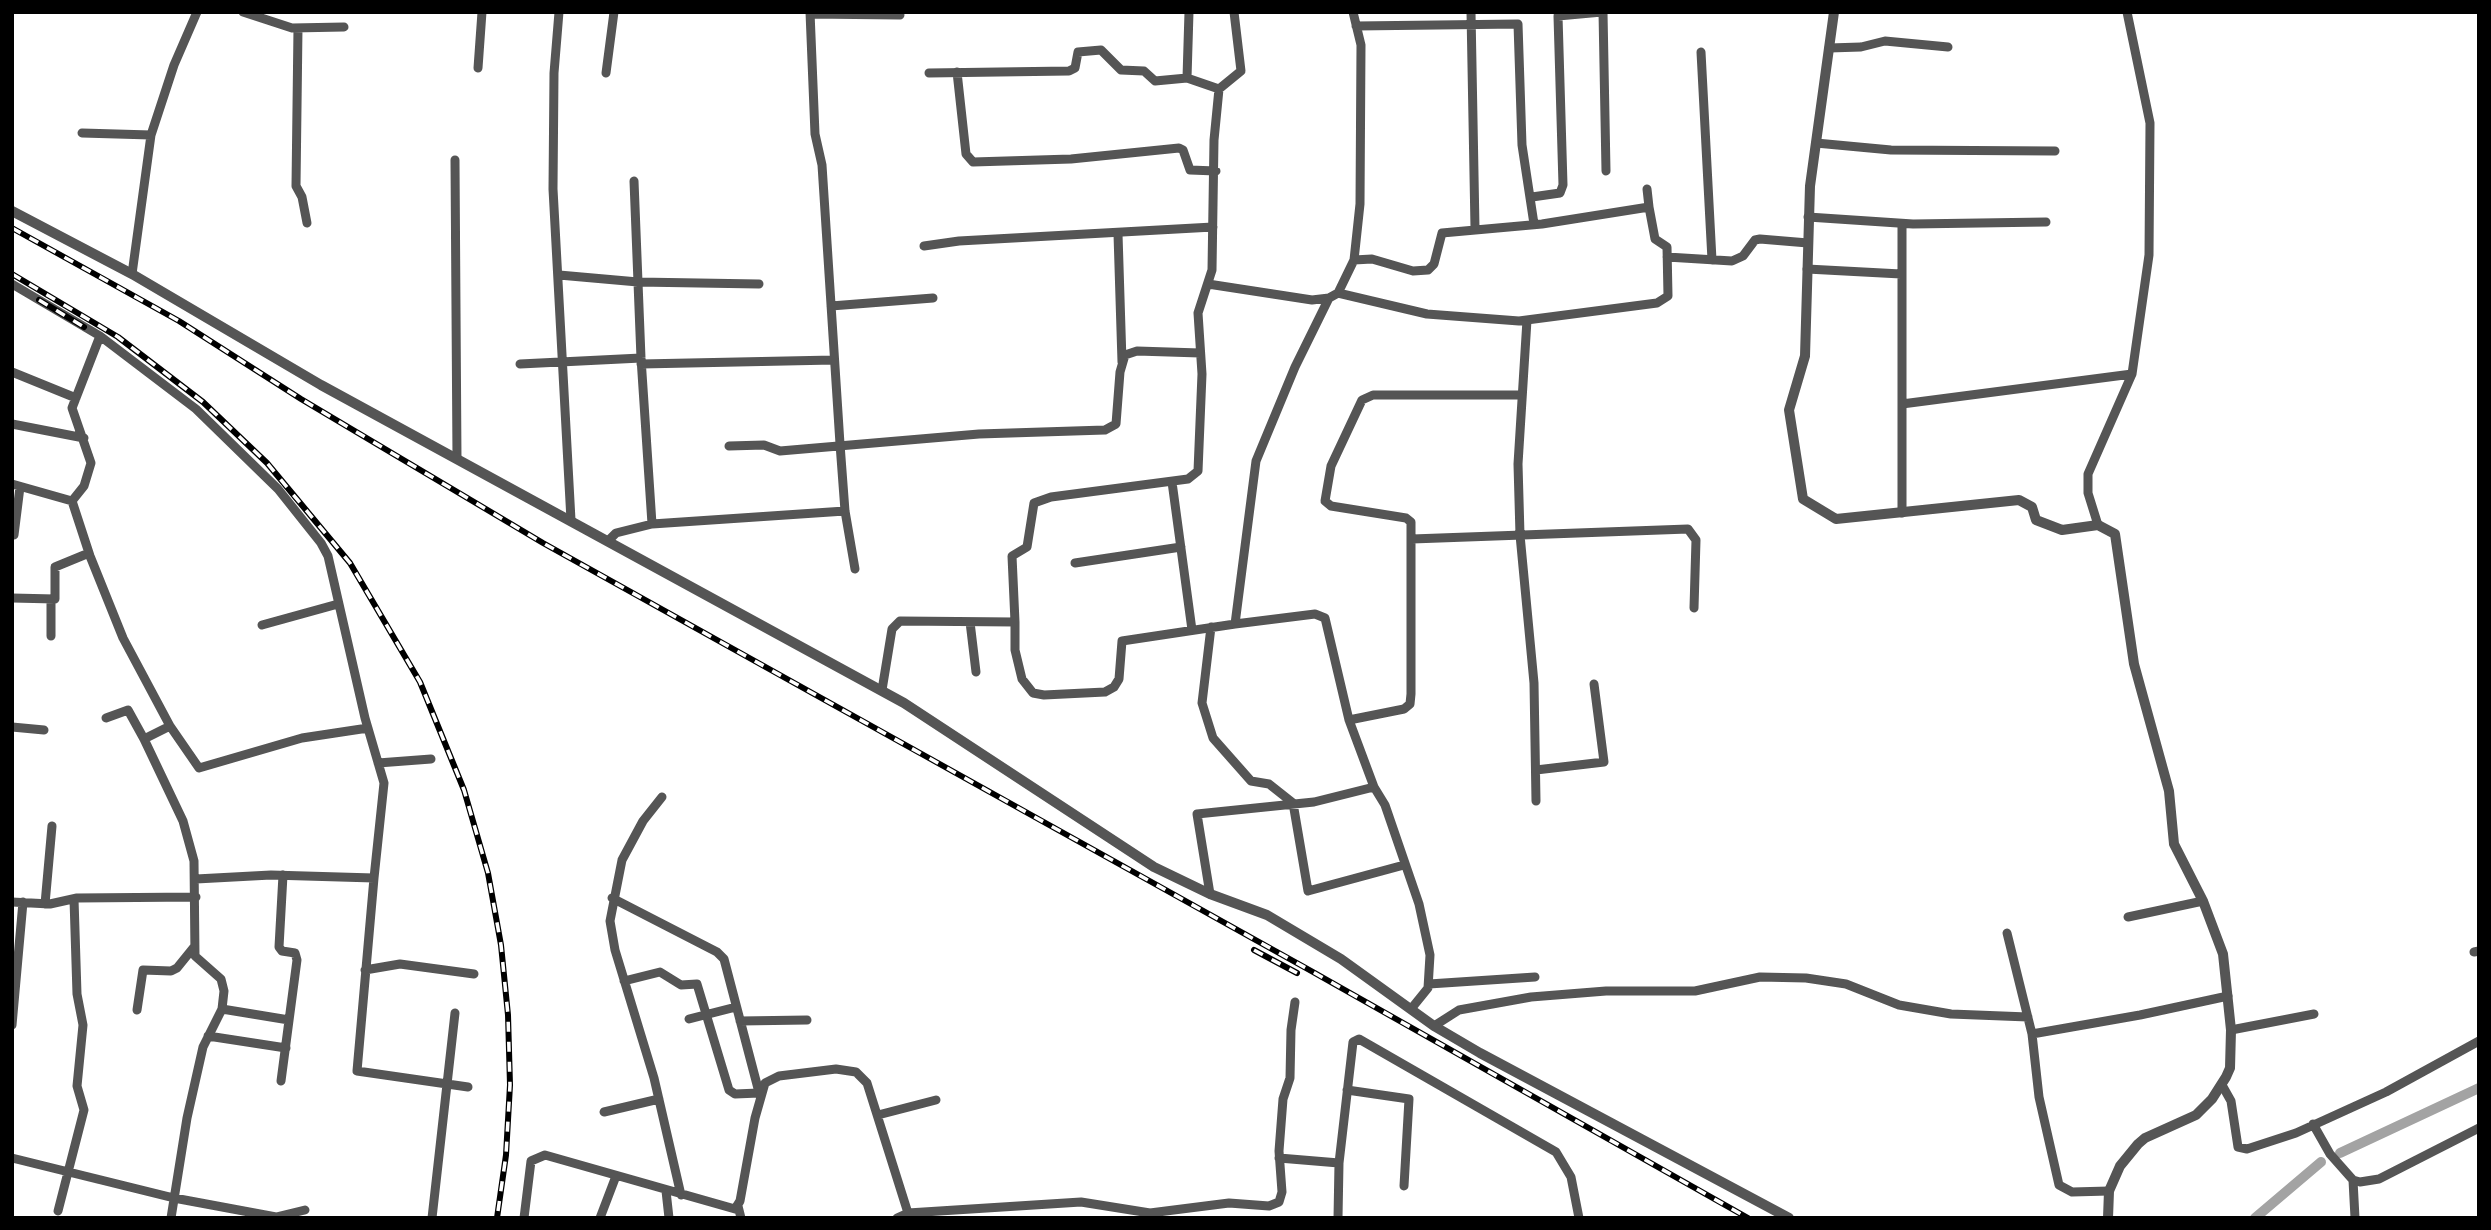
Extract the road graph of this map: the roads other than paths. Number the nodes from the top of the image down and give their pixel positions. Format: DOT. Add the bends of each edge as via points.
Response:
graph roads {
  1 [pos="197,12"];
  2 [pos="243,12"];
  3 [pos="482,12"];
  4 [pos="559,12"];
  5 [pos="614,12"];
  6 [pos="1189,12"];
  7 [pos="1234,12"];
  8 [pos="1353,12"];
  9 [pos="1602,12"];
  10 [pos="1834,12"];
  11 [pos="2127,12"];
  12 [pos="810,13"];
  13 [pos="900,15"];
  14 [pos="1471,17"];
  15 [pos="1356,26"];
  16 [pos="344,27"];
  17 [pos="298,29"];
  18 [pos="1948,47"];
  19 [pos="1829,48"];
  20 [pos="1701,52"];
  21 [pos="478,68"];
  22 [pos="957,72"];
  23 [pos="606,73"];
  24 [pos="929,73"];
  25 [pos="1187,78"];
  26 [pos="1219,89"];
  27 [pos="82,133"];
  28 [pos="151,135"];
  29 [pos="1816,143"];
  30 [pos="2055,151"];
  31 [pos="455,160"];
  32 [pos="1216,171"];
  33 [pos="1606,171"];
  34 [pos="634,181"];
  35 [pos="1647,189"];
  36 [pos="1532,197"];
  37 [pos="1650,207"];
  38 [pos="12,211"];
  39 [pos="1808,217"];
  40 [pos="2046,222"];
  41 [pos="307,223"];
  42 [pos="1534,224"];
  43 [pos="1902,224"];
  44 [pos="1213,227"];
  45 [pos="1475,228"];
  46 [pos="1118,234"];
  47 [pos="1808,243"];
  48 [pos="924,246"];
  49 [pos="1667,257"];
  50 [pos="1354,260"];
  51 [pos="1712,260"];
  52 [pos="1807,270"];
  53 [pos="132,274"];
  54 [pos="1901,274"];
  55 [pos="559,275"];
  56 [pos="638,282"];
  57 [pos="12,284"];
  58 [pos="759,284"];
  59 [pos="1208,284"];
  60 [pos="1334,295"];
  61 [pos="933,298"];
  62 [pos="831,306"];
  63 [pos="1527,320"];
  64 [pos="100,336"];
  65 [pos="1200,353"];
  66 [pos="834,360"];
  67 [pos="641,361"];
  68 [pos="562,362"];
  69 [pos="1122,363"];
  70 [pos="520,364"];
  71 [pos="12,372"];
  72 [pos="2132,374"];
  73 [pos="1520,395"];
  74 [pos="76,398"];
  75 [pos="1902,404"];
  76 [pos="12,424"];
  77 [pos="84,438"];
  78 [pos="840,444"];
  79 [pos="729,446"];
  80 [pos="457,459"];
  81 [pos="1172,482"];
  82 [pos="16,486"];
  83 [pos="72,500"];
  84 [pos="845,511"];
  85 [pos="1902,513"];
  86 [pos="570,520"];
  87 [pos="652,524"];
  88 [pos="2098,525"];
  89 [pos="14,535"];
  90 [pos="1520,535"];
  91 [pos="1412,539"];
  92 [pos="609,540"];
  93 [pos="1181,547"];
  94 [pos="89,553"];
  95 [pos="1075,563"];
  96 [pos="855,569"];
  97 [pos="12,598"];
  98 [pos="51,600"];
  99 [pos="338,604"];
  100 [pos="1694,608"];
  101 [pos="970,622"];
  102 [pos="1015,622"];
  103 [pos="1235,624"];
  104 [pos="262,625"];
  105 [pos="1211,627"];
  106 [pos="1192,630"];
  107 [pos="51,636"];
  108 [pos="976,672"];
  109 [pos="1594,684"];
  110 [pos="882,690"];
  111 [pos="106,718"];
  112 [pos="1349,720"];
  113 [pos="170,726"];
  114 [pos="12,727"];
  115 [pos="368,728"];
  116 [pos="44,730"];
  117 [pos="144,739"];
  118 [pos="431,759"];
  119 [pos="378,763"];
  120 [pos="1536,770"];
  121 [pos="1374,787"];
  122 [pos="662,797"];
  123 [pos="1536,801"];
  124 [pos="1293,803"];
  125 [pos="52,826"];
  126 [pos="1404,865"];
  127 [pos="283,875"];
  128 [pos="374,878"];
  129 [pos="197,879"];
  130 [pos="1210,894"];
  131 [pos="196,897"];
  132 [pos="612,898"];
  133 [pos="74,899"];
  134 [pos="2203,901"];
  135 [pos="12,902"];
  136 [pos="23,902"];
  137 [pos="45,904"];
  138 [pos="2129,917"];
  139 [pos="2007,933"];
  140 [pos="194,947"];
  141 [pos="365,970"];
  142 [pos="474,974"];
  143 [pos="1535,977"];
  144 [pos="624,981"];
  145 [pos="1429,984"];
  146 [pos="2228,996"];
  147 [pos="1296,1002"];
  148 [pos="736,1007"];
  149 [pos="222,1009"];
  150 [pos="1410,1009"];
  151 [pos="136,1010"];
  152 [pos="455,1013"];
  153 [pos="2314,1014"];
  154 [pos="706,1015"];
  155 [pos="2028,1017"];
  156 [pos="689,1019"];
  157 [pos="289,1020"];
  158 [pos="807,1020"];
  159 [pos="740,1021"];
  160 [pos="12,1025"];
  161 [pos="1434,1026"];
  162 [pos="2231,1030"];
  163 [pos="2032,1034"];
  164 [pos="208,1036"];
  165 [pos="2479,1041"];
  166 [pos="286,1048"];
  167 [pos="281,1081"];
  168 [pos="445,1083"];
  169 [pos="2222,1086"];
  170 [pos="468,1087"];
  171 [pos="1347,1090"];
  172 [pos="760,1096"];
  173 [pos="659,1099"];
  174 [pos="936,1100"];
  175 [pos="604,1112"];
  176 [pos="878,1115"];
  177 [pos="2313,1124"];
  178 [pos="2479,1128"];
  179 [pos="12,1158"];
  180 [pos="1279,1158"];
  181 [pos="1339,1163"];
  182 [pos="67,1173"];
  183 [pos="616,1176"];
  184 [pos="2353,1180"];
  185 [pos="1404,1186"];
  186 [pos="666,1191"];
  187 [pos="2109,1191"];
  188 [pos="681,1195"];
  189 [pos="174,1198"];
  190 [pos="738,1206"];
  191 [pos="305,1210"];
  192 [pos="58,1211"];
  193 [pos="914,1215"];
  194 [pos="1141,1215"];
  195 [pos="171,1218"];
  196 [pos="432,1218"];
  197 [pos="524,1218"];
  198 [pos="600,1218"];
  199 [pos="669,1218"];
  200 [pos="741,1218"];
  201 [pos="897,1218"];
  202 [pos="1338,1218"];
  203 [pos="1579,1218"];
  204 [pos="1789,1218"];
  205 [pos="2108,1218"];
  206 [pos="2355,1218"];
  1 -- 28 [label="street"];
  2 -- 17 [label="street"];
  3 -- 21 [label="street"];
  4 -- 55 [label="street" via="553,188"];
  5 -- 23 [label="street"];
  6 -- 25 [label="street"];
  7 -- 26 [label="street" via="1241,71"];
  8 -- 15 [label="street"];
  9 -- 33 [label="street"];
  9 -- 36 [label="street" via="1558,16 1563,185 1560,193"];
  10 -- 19 [label="street"];
  11 -- 72 [label="street" via="2150,123 2149,255"];
  12 -- 13 [label="street"];
  12 -- 62 [label="street" via="815,134 822,165"];
  14 -- 15 [label="street" via="1407,27"];
  14 -- 36 [label="street" via="1518,23 1522,145"];
  14 -- 45 [label="street"];
  15 -- 50 [label="street" via="1361,45 1360,204"];
  16 -- 17 [label="street"];
  17 -- 41 [label="street" via="296,186"];
  18 -- 19 [label="street" via="1885,41"];
  19 -- 29 [label="street"];
  20 -- 51 [label="street"];
  22 -- 24 [label="street"];
  22 -- 25 [label="street" via="1069,71 1075,68 1078,52 1101,50 1121,70 1144,71 1155,81"];
  22 -- 32 [label="street" via="966,154 973,162 1071,159 1179,148 1190,170"];
  25 -- 26 [label="street"];
  26 -- 32 [label="street"];
  27 -- 28 [label="street"];
  28 -- 53 [label="street"];
  29 -- 30 [label="street" via="1884,150"];
  29 -- 39 [label="street"];
  31 -- 80 [label="street"];
  32 -- 44 [label="street"];
  34 -- 56 [label="street"];
  35 -- 37 [label="street"];
  36 -- 42 [label="street"];
  37 -- 42 [label="street"];
  37 -- 49 [label="street" via="1655,239 1666,245"];
  38 -- 53 [label="street"];
  39 -- 43 [label="street"];
  39 -- 47 [label="street"];
  40 -- 43 [label="street"];
  42 -- 45 [label="street"];
  43 -- 54 [label="street"];
  44 -- 46 [label="street"];
  44 -- 59 [label="street"];
  45 -- 50 [label="street" via="1442,233 1434,264 1427,270"];
  46 -- 48 [label="street"];
  46 -- 69 [label="street"];
  47 -- 51 [label="street" via="1760,239 1739,259"];
  47 -- 52 [label="street"];
  49 -- 51 [label="street"];
  49 -- 63 [label="street" via="1668,296 1663,301"];
  50 -- 60 [label="street"];
  52 -- 54 [label="street"];
  52 -- 85 [label="street" via="1805,356 1790,411 1803,499 1836,519"];
  53 -- 80 [label="street"];
  54 -- 75 [label="street"];
  55 -- 56 [label="street"];
  55 -- 68 [label="street"];
  56 -- 58 [label="street"];
  56 -- 67 [label="street"];
  57 -- 64 [label="street"];
  59 -- 60 [label="street" via="1312,300"];
  59 -- 65 [label="street" via="1198,313"];
  60 -- 63 [label="street" via="1427,314"];
  60 -- 103 [label="street" via="1295,368 1256,461"];
  61 -- 62 [label="street"];
  62 -- 66 [label="street"];
  63 -- 73 [label="street"];
  64 -- 74 [label="street"];
  64 -- 99 [label="street" via="196,409 278,489 328,556"];
  65 -- 69 [label="street" via="1137,351 1125,355"];
  65 -- 81 [label="street" via="1198,471"];
  66 -- 67 [label="street"];
  66 -- 78 [label="street"];
  67 -- 68 [label="street"];
  67 -- 87 [label="street"];
  68 -- 70 [label="street"];
  68 -- 86 [label="street"];
  69 -- 78 [label="street" via="1116,424 1105,430"];
  71 -- 74 [label="street"];
  72 -- 75 [label="street"];
  72 -- 88 [label="street" via="2088,474 2088,493"];
  73 -- 90 [label="street"];
  73 -- 91 [label="street" via="1373,395 1362,400 1331,466 1325,501 1331,506 1406,518 1411,522"];
  74 -- 77 [label="street" via="73,417"];
  75 -- 85 [label="street"];
  76 -- 77 [label="street"];
  77 -- 83 [label="street" via="91,463 84,486"];
  78 -- 79 [label="street" via="780,451 764,445"];
  78 -- 84 [label="street"];
  80 -- 86 [label="street"];
  81 -- 93 [label="street"];
  81 -- 102 [label="street" via="1034,503 1027,547 1012,556"];
  82 -- 83 [label="street"];
  82 -- 89 [label="street"];
  83 -- 94 [label="street"];
  84 -- 87 [label="street"];
  84 -- 96 [label="street"];
  85 -- 88 [label="street" via="2019,500 2032,507 2036,520 2062,530"];
  86 -- 92 [label="street"];
  87 -- 92 [label="street" via="616,533"];
  88 -- 134 [label="street" via="2115,534 2134,664 2169,791 2174,844"];
  90 -- 91 [label="street"];
  90 -- 100 [label="street" via="1688,529 1696,540"];
  90 -- 120 [label="street" via="1534,683"];
  91 -- 112 [label="street" via="1410,704 1395,712"];
  92 -- 110 [label="street"];
  93 -- 95 [label="street"];
  93 -- 106 [label="street"];
  94 -- 98 [label="street" via="55,567 57,598"];
  94 -- 113 [label="street" via="123,638"];
  97 -- 98 [label="street"];
  98 -- 107 [label="street"];
  99 -- 104 [label="street"];
  99 -- 115 [label="street"];
  101 -- 102 [label="street"];
  101 -- 108 [label="street"];
  101 -- 110 [label="street" via="895,624"];
  102 -- 106 [label="street" via="1023,679 1033,693 1044,695 1105,692 1119,679 1122,641"];
  103 -- 105 [label="street"];
  103 -- 112 [label="street" via="1322,615"];
  105 -- 106 [label="street"];
  105 -- 124 [label="street" via="1202,703 1213,738 1251,781 1269,783"];
  109 -- 120 [label="street" via="1604,762"];
  110 -- 130 [label="street" via="1154,867"];
  111 -- 117 [label="street" via="128,710"];
  112 -- 121 [label="street"];
  113 -- 115 [label="street" via="200,768 295,739"];
  113 -- 117 [label="street"];
  114 -- 116 [label="street"];
  115 -- 119 [label="street"];
  117 -- 129 [label="street" via="183,821"];
  118 -- 119 [label="street"];
  119 -- 128 [label="street" via="384,783"];
  120 -- 123 [label="street"];
  121 -- 124 [label="street"];
  121 -- 126 [label="street" via="1385,805"];
  122 -- 132 [label="street" via="631,839"];
  124 -- 126 [label="street" via="1307,891"];
  124 -- 130 [label="street" via="1197,814"];
  125 -- 137 [label="street"];
  126 -- 145 [label="street" via="1426,934"];
  127 -- 128 [label="street"];
  127 -- 129 [label="street"];
  127 -- 157 [label="street" via="279,947 295,953 297,960"];
  128 -- 141 [label="street"];
  129 -- 131 [label="street"];
  130 -- 150 [label="street" via="1267,915 1341,959"];
  131 -- 133 [label="street"];
  131 -- 140 [label="street"];
  132 -- 144 [label="street" via="612,936"];
  132 -- 148 [label="street" via="717,952 726,965"];
  133 -- 137 [label="street"];
  133 -- 182 [label="street" via="77,994 83,1025 77,1086 84,1110"];
  134 -- 138 [label="street"];
  134 -- 146 [label="street" via="2223,954"];
  135 -- 136 [label="street"];
  136 -- 137 [label="street"];
  136 -- 160 [label="street"];
  139 -- 155 [label="street"];
  140 -- 149 [label="street" via="200,962 221,979"];
  140 -- 151 [label="street" via="171,971 143,970"];
  141 -- 142 [label="street" via="400,964"];
  141 -- 168 [label="street" via="357,1071"];
  143 -- 145 [label="street"];
  144 -- 154 [label="street" via="660,971 681,985 694,983"];
  144 -- 173 [label="street"];
  145 -- 150 [label="street"];
  146 -- 162 [label="street"];
  146 -- 163 [label="street"];
  147 -- 180 [label="street"];
  148 -- 154 [label="street"];
  148 -- 159 [label="street"];
  149 -- 157 [label="street"];
  149 -- 164 [label="street"];
  150 -- 161 [label="street"];
  152 -- 168 [label="street"];
  153 -- 162 [label="street"];
  154 -- 156 [label="street"];
  154 -- 172 [label="street" via="729,1090"];
  155 -- 161 [label="street" via="1951,1014 1899,1005 1846,984 1760,977 1695,991 1606,990 1531,997 1459,1010"];
  155 -- 163 [label="street"];
  157 -- 166 [label="street"];
  158 -- 159 [label="street"];
  159 -- 172 [label="street"];
  161 -- 204 [label="street"];
  162 -- 169 [label="street" via="2230,1068"];
  163 -- 187 [label="street" via="2039,1097 2059,1185 2073,1192"];
  164 -- 166 [label="street"];
  164 -- 189 [label="street" via="187,1118"];
  165 -- 177 [label="street" via="2386,1092"];
  166 -- 167 [label="street"];
  168 -- 170 [label="street"];
  168 -- 196 [label="street"];
  169 -- 177 [label="street" via="2231,1101 2240,1149 2254,1148"];
  169 -- 187 [label="street" via="2196,1115 2138,1144 2120,1166"];
  171 -- 181 [label="street"];
  171 -- 185 [label="street" via="1409,1099"];
  171 -- 203 [label="street" via="1353,1042 1359,1039 1556,1152 1571,1177"];
  172 -- 176 [label="street" via="765,1083 779,1076 836,1069 856,1072 867,1083"];
  172 -- 190 [label="street"];
  173 -- 175 [label="street"];
  173 -- 188 [label="street"];
  174 -- 176 [label="street"];
  176 -- 193 [label="street"];
  177 -- 184 [label="street" via="2330,1154"];
  178 -- 184 [label="street" via="2379,1179"];
  179 -- 182 [label="street"];
  180 -- 181 [label="street"];
  180 -- 194 [label="street" via="1279,1202 1269,1206 1229,1203"];
  181 -- 202 [label="street"];
  182 -- 189 [label="street"];
  182 -- 192 [label="street"];
  183 -- 186 [label="street"];
  183 -- 197 [label="street" via="538,1156 531,1161"];
  183 -- 198 [label="street"];
  184 -- 206 [label="street"];
  186 -- 188 [label="street"];
  186 -- 199 [label="street"];
  187 -- 205 [label="street"];
  188 -- 190 [label="street" via="724,1208"];
  189 -- 191 [label="street" via="276,1217"];
  189 -- 195 [label="street"];
  190 -- 200 [label="street"];
  193 -- 194 [label="street" via="1081,1202"];
  193 -- 201 [label="street"];
}
